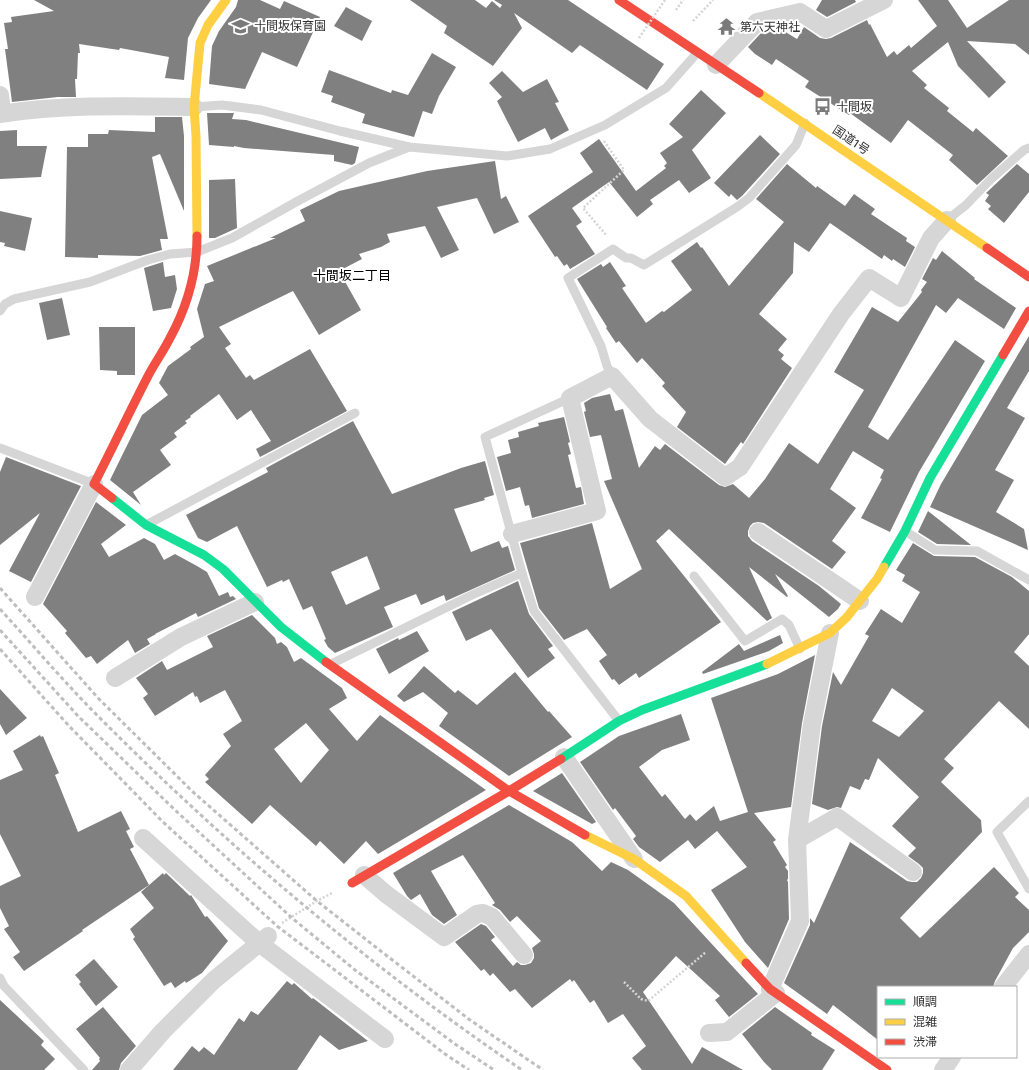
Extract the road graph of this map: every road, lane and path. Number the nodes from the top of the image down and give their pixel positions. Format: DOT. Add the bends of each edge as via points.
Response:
graph roads {
  1 [pos="226,0"];
  2 [pos="619,0"];
  3 [pos="665,0"];
  4 [pos="683,0"];
  5 [pos="713,0"];
  6 [pos="884,0"];
  7 [pos="676,10"];
  8 [pos="693,22"];
  9 [pos="639,38"];
  10 [pos="697,53"];
  11 [pos="716,65"];
  12 [pos="0,95"];
  13 [pos="194,106"];
  14 [pos="1,113"];
  15 [pos="805,123"];
  16 [pos="596,129"];
  17 [pos="409,147"];
  18 [pos="1029,148"];
  19 [pos="947,220"];
  20 [pos="613,249"];
  21 [pos="197,252"];
  22 [pos="1029,277"];
  23 [pos="0,311"];
  24 [pos="1029,311"];
  25 [pos="612,376"];
  26 [pos="570,398"];
  27 [pos="355,413"];
  28 [pos="0,448"];
  29 [pos="94,484"];
  30 [pos="146,525"];
  31 [pos="905,531"];
  32 [pos="758,532"];
  33 [pos="512,534"];
  34 [pos="522,573"];
  35 [pos="694,576"];
  36 [pos="1029,580"];
  37 [pos="35,598"];
  38 [pos="860,601"];
  39 [pos="255,602"];
  40 [pos="830,633"];
  41 [pos="800,650"];
  42 [pos="329,664"];
  43 [pos="115,678"];
  44 [pos="619,720"];
  45 [pos="564,757"];
  46 [pos="510,791"];
  47 [pos="1029,801"];
  48 [pos="143,838"];
  49 [pos="797,840"];
  50 [pos="634,859"];
  51 [pos="913,872"];
  52 [pos="358,879"];
  53 [pos="1029,889"];
  54 [pos="724,937"];
  55 [pos="264,939"];
  56 [pos="1029,954"];
  57 [pos="524,955"];
  58 [pos="0,978"];
  59 [pos="624,982"];
  60 [pos="1004,986"];
  61 [pos="773,991"];
  62 [pos="709,1033"];
  63 [pos="385,1039"];
  64 [pos="951,1058"];
  65 [pos="84,1070"];
  66 [pos="129,1070"];
  67 [pos="887,1070"];
  68 [pos="943,1070"];
  1 -- 13 [label="main road" via="208,25 200,43"];
  2 -- 10 [label="main road, 国道1号"];
  3 -- 9 [label="path, bridge"];
  4 -- 7 [label="path"];
  5 -- 8 [label="path"];
  6 -- 11 [label="street" via="826,29 800,12 757,22"];
  10 -- 11 [label="main road, 国道1号"];
  10 -- 16 [label="lane" via="666,88"];
  11 -- 15 [label="main road, 国道1号"];
  12 -- 14 [label="street"];
  13 -- 14 [label="street" via="51,108"];
  13 -- 17 [label="lane" via="222,105 261,110"];
  13 -- 21 [label="main road"];
  15 -- 19 [label="main road, 国道1号"];
  15 -- 20 [label="lane" via="796,145 749,198 737,207 644,265 626,258"];
  16 -- 17 [label="lane" via="550,150 507,156"];
  16 -- 20 [label="path" via="624,170 584,208 613,244"];
  17 -- 21 [label="lane" via="363,167 232,238"];
  18 -- 19 [label="lane"];
  19 -- 22 [label="main road, 国道1号"];
  19 -- 25 [label="street" via="932,238 901,298 869,278 841,314 740,467 725,477 650,419"];
  20 -- 25 [label="lane" via="568,278 601,346"];
  21 -- 23 [label="lane" via="170,254 90,282 14,299 5,304"];
  21 -- 29 [label="main road" via="192,283 183,310"];
  24 -- 31 [label="main road" via="930,478"];
  25 -- 26 [label="street"];
  26 -- 33 [label="lane" via="485,437"];
  26 -- 33 [label="street" via="597,511"];
  27 -- 30 [label="lane"];
  28 -- 29 [label="lane"];
  29 -- 30 [label="main road"];
  29 -- 37 [label="street"];
  30 -- 39 [label="main road" via="204,555 223,569"];
  31 -- 36 [label="lane" via="935,550 977,551"];
  31 -- 38 [label="main road" via="877,579"];
  32 -- 38 [label="street"];
  33 -- 34 [label="lane"];
  34 -- 42 [label="lane"];
  34 -- 44 [label="lane" via="534,612"];
  35 -- 41 [label="lane" via="745,641 782,619 789,625"];
  38 -- 40 [label="main road"];
  39 -- 42 [label="main road" via="281,627"];
  39 -- 43 [label="street" via="181,637"];
  40 -- 41 [label="main road"];
  40 -- 49 [label="street" via="812,724"];
  41 -- 44 [label="main road"];
  42 -- 46 [label="main road"];
  44 -- 45 [label="main road"];
  45 -- 46 [label="main road"];
  45 -- 50 [label="street"];
  46 -- 50 [label="main road" via="572,828"];
  46 -- 52 [label="main road"];
  47 -- 53 [label="lane" via="997,832"];
  48 -- 55 [label="street"];
  49 -- 51 [label="street" via="837,817"];
  49 -- 61 [label="street" via="800,921"];
  50 -- 54 [label="main road" via="686,896"];
  52 -- 55 [label="path" via="277,926"];
  52 -- 57 [label="street" via="386,894 444,937 476,914 483,913 492,917"];
  54 -- 59 [label="path" via="648,1001 641,999"];
  54 -- 61 [label="main road"];
  55 -- 63 [label="street"];
  55 -- 66 [label="street" via="214,980 163,1031"];
  56 -- 60 [label="street"];
  58 -- 65 [label="lane" via="4,986"];
  61 -- 62 [label="street" via="726,1032"];
  61 -- 67 [label="main road"];
  64 -- 68 [label="street"];
}
